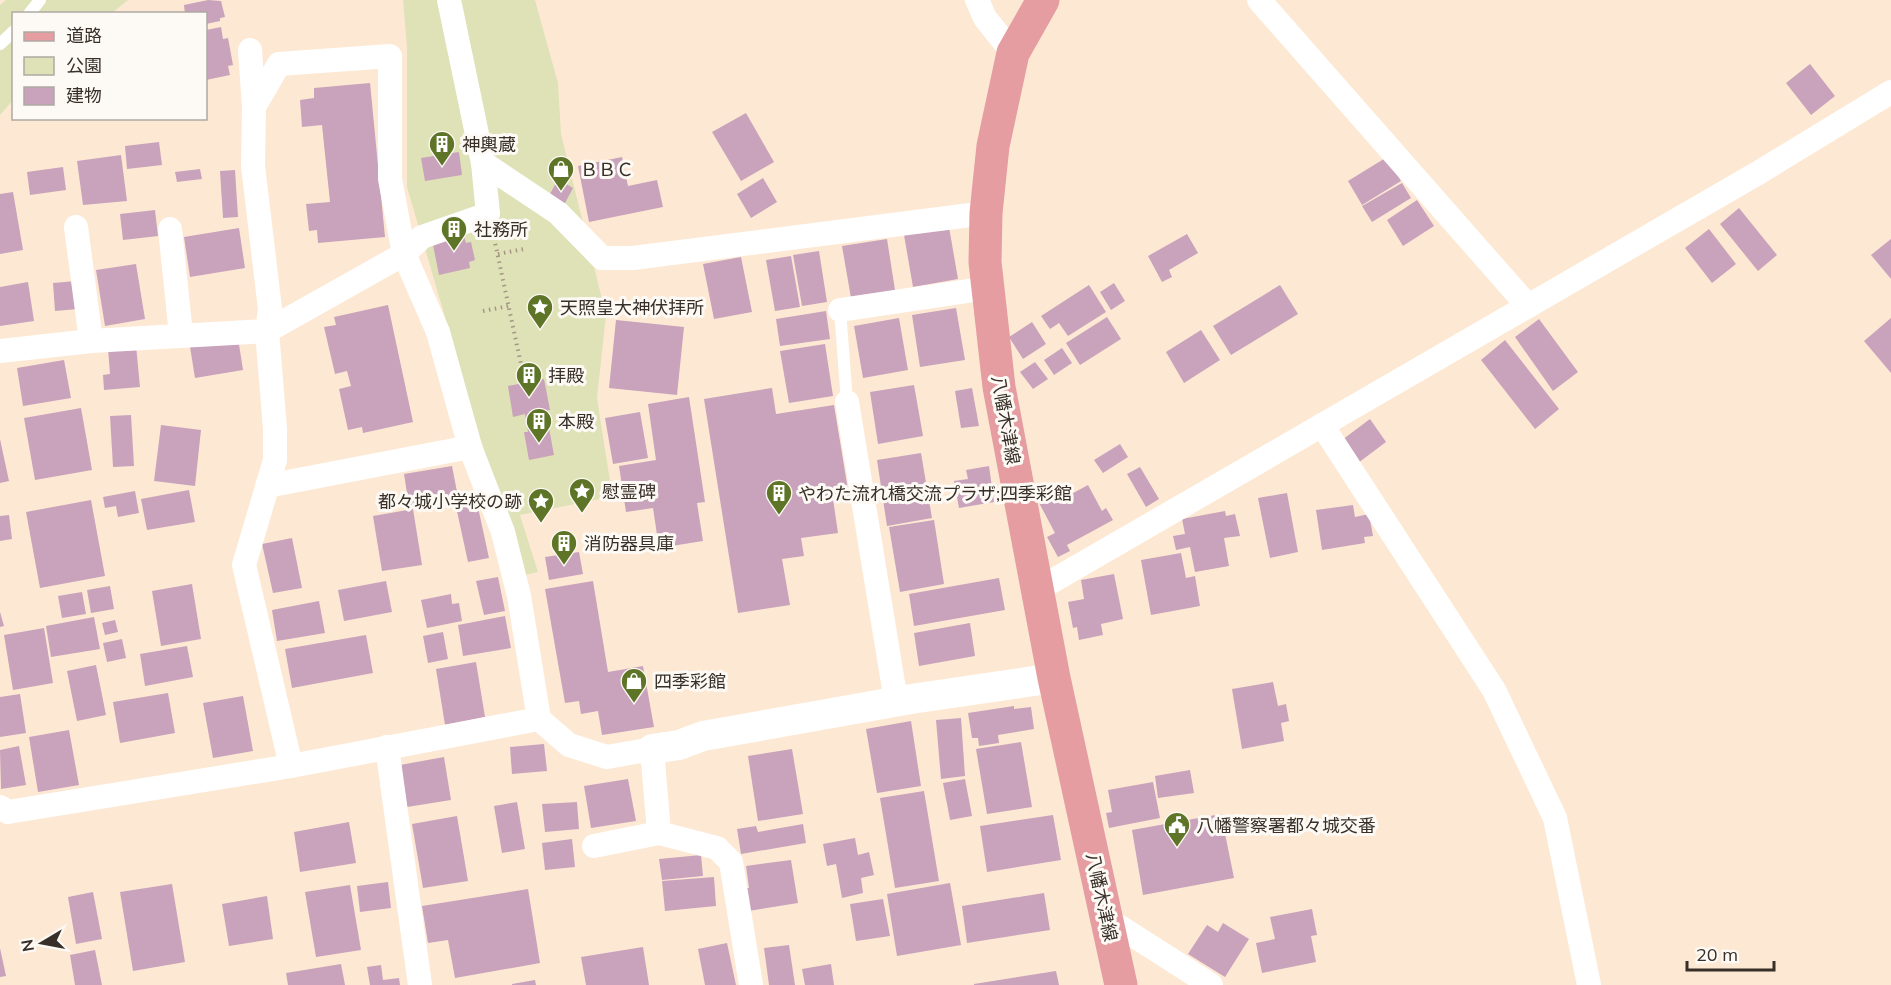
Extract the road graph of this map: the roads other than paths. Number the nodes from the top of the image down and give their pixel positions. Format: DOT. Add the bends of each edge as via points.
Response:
graph roads {
  1 [pos="40,0"];
  2 [pos="449,0"];
  3 [pos="977,0"];
  4 [pos="1043,0"];
  5 [pos="1259,0"];
  6 [pos="31,12"];
  7 [pos="12,33"];
  8 [pos="0,44"];
  9 [pos="250,50"];
  10 [pos="1013,53"];
  11 [pos="1891,92"];
  12 [pos="254,107"];
  13 [pos="483,163"];
  14 [pos="986,213"];
  15 [pos="76,227"];
  16 [pos="170,229"];
  17 [pos="404,254"];
  18 [pos="988,288"];
  19 [pos="1528,306"];
  20 [pos="840,310"];
  21 [pos="267,331"];
  22 [pos="181,335"];
  23 [pos="91,341"];
  24 [pos="0,351"];
  25 [pos="847,402"];
  26 [pos="1322,425"];
  27 [pos="470,447"];
  28 [pos="267,486"];
  29 [pos="1037,590"];
  30 [pos="1054,678"];
  31 [pos="896,702"];
  32 [pos="539,719"];
  33 [pos="387,747"];
  34 [pos="652,749"];
  35 [pos="291,766"];
  36 [pos="0,807"];
  37 [pos="659,833"];
  38 [pos="594,846"];
  39 [pos="1106,918"];
  40 [pos="420,985"];
  41 [pos="751,985"];
  42 [pos="1121,985"];
  43 [pos="1211,985"];
  44 [pos="1589,985"];
  1 -- 6 [label="lane"];
  2 -- 13 [label="street"];
  3 -- 10 [label="street" via="985,18"];
  4 -- 10 [label="main road, 八幡木津線"];
  5 -- 19 [label="street"];
  7 -- 8 [label="lane"];
  9 -- 12 [label="street"];
  10 -- 14 [label="main road, 八幡木津線" via="993,146"];
  11 -- 19 [label="street"];
  12 -- 17 [label="street" via="279,64 390,56 390,179"];
  12 -- 21 [label="street" via="252,166 270,309"];
  13 -- 14 [label="street" via="558,213 602,258 633,258"];
  13 -- 17 [label="street" via="488,214 422,237"];
  14 -- 18 [label="main road, 八幡木津線"];
  15 -- 23 [label="street"];
  16 -- 22 [label="street"];
  17 -- 21 [label="street"];
  17 -- 27 [label="street" via="438,332"];
  18 -- 20 [label="street"];
  18 -- 29 [label="main road, 八幡木津線" via="999,387"];
  19 -- 26 [label="street"];
  20 -- 25 [label="lane"];
  21 -- 22 [label="street"];
  21 -- 28 [label="street" via="275,429 275,460"];
  22 -- 23 [label="street"];
  23 -- 24 [label="street"];
  25 -- 31 [label="street"];
  26 -- 29 [label="street"];
  26 -- 44 [label="street" via="1494,690 1556,818"];
  27 -- 28 [label="street"];
  27 -- 32 [label="street" via="503,532 517,586"];
  28 -- 35 [label="street" via="244,565"];
  29 -- 30 [label="main road, 八幡木津線"];
  30 -- 31 [label="street"];
  30 -- 39 [label="main road, 八幡木津線"];
  31 -- 34 [label="street" via="703,736"];
  32 -- 33 [label="street"];
  32 -- 34 [label="street" via="569,745 608,757"];
  33 -- 35 [label="street"];
  33 -- 40 [label="street"];
  34 -- 37 [label="street"];
  35 -- 36 [label="street" via="8,812"];
  37 -- 38 [label="street"];
  37 -- 41 [label="street" via="717,848 731,862"];
  39 -- 42 [label="main road, 八幡木津線"];
  39 -- 43 [label="street"];
}
